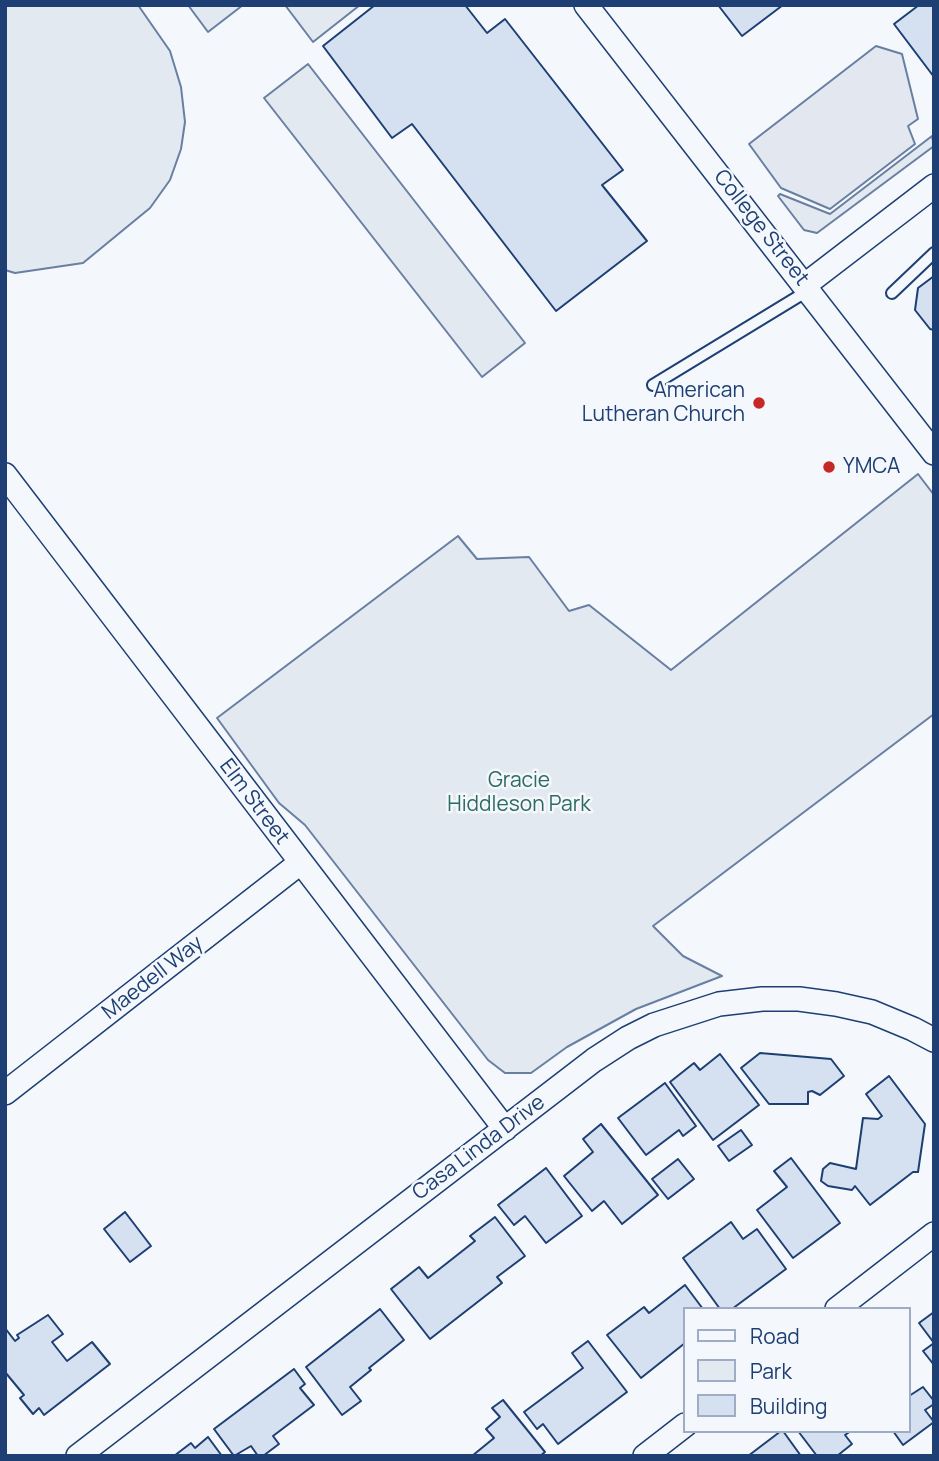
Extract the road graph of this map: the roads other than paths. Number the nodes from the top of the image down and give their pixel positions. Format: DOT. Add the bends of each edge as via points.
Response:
graph roads {
  1 [pos="586,5"];
  2 [pos="932,191"];
  3 [pos="934,253"];
  4 [pos="807,287"];
  5 [pos="892,293"];
  6 [pos="653,385"];
  7 [pos="934,453"];
  8 [pos="5,474"];
  9 [pos="300,863"];
  10 [pos="934,1040"];
  11 [pos="5,1093"];
  12 [pos="505,1129"];
  13 [pos="934,1234"];
  14 [pos="839,1307"];
  15 [pos="684,1426"];
  16 [pos="78,1456"];
  17 [pos="645,1456"];
  1 -- 4 [label="street, College Street"];
  2 -- 4 [label="street"];
  3 -- 5 [label="lane"];
  4 -- 6 [label="lane"];
  4 -- 7 [label="street, College Street"];
  8 -- 9 [label="street, Elm Street"];
  9 -- 11 [label="street, Maedell Way"];
  9 -- 12 [label="street, Elm Street"];
  10 -- 12 [label="street, Casa Linda Drive" via="872,1012 836,1004 762,999 719,1004 628,1038"];
  12 -- 16 [label="street, Casa Linda Drive"];
  13 -- 14 [label="street"];
  15 -- 17 [label="street"];
}
